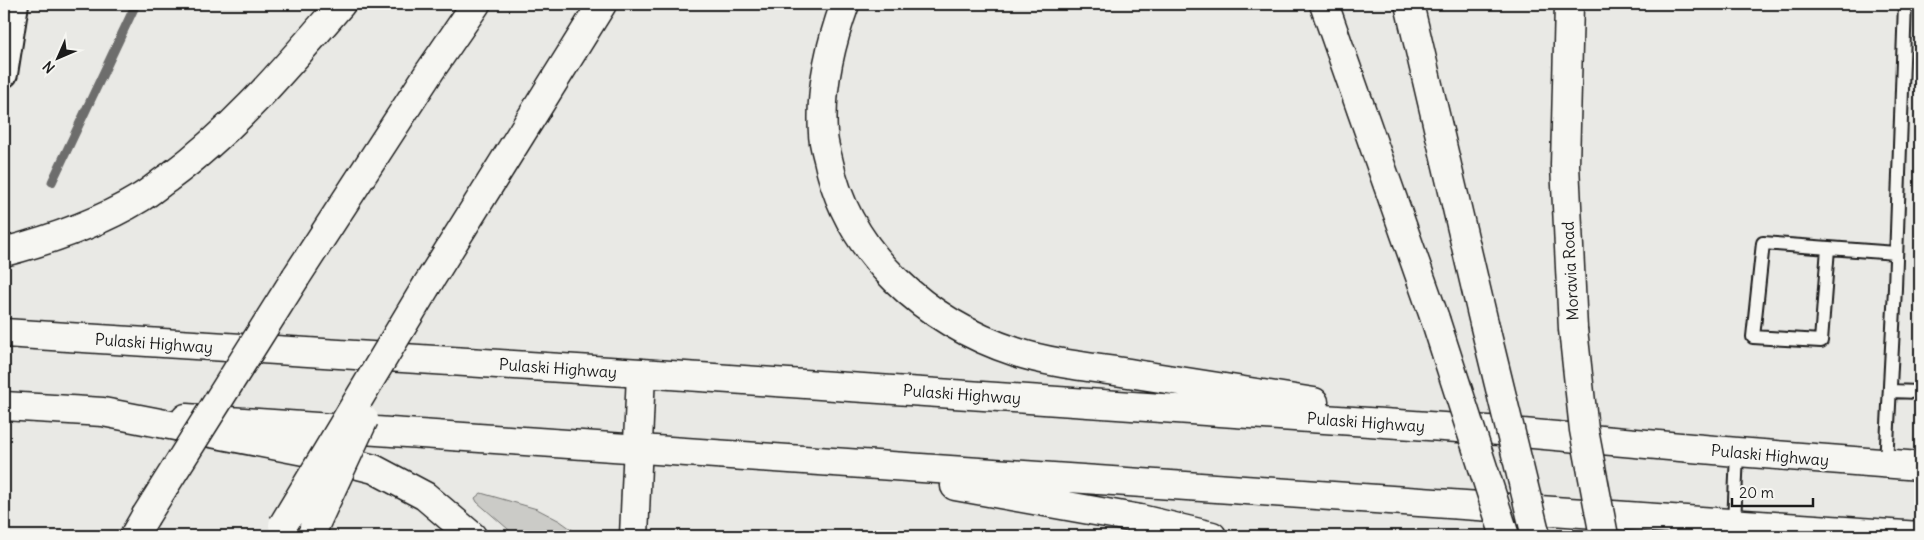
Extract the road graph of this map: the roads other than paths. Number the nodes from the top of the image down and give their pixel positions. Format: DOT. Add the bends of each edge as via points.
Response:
graph roads {
  1 [pos="15,4"];
  2 [pos="341,4"];
  3 [pos="476,4"];
  4 [pos="602,4"];
  5 [pos="845,4"];
  6 [pos="1324,4"];
  7 [pos="1409,4"];
  8 [pos="1569,4"];
  9 [pos="1905,4"];
  10 [pos="4,74"];
  11 [pos="1828,248"];
  12 [pos="4,252"];
  13 [pos="1896,253"];
  14 [pos="427,285"];
  15 [pos="4,333"];
  16 [pos="641,373"];
  17 [pos="1890,391"];
  18 [pos="1920,392"];
  19 [pos="4,406"];
  20 [pos="103,412"];
  21 [pos="1488,430"];
  22 [pos="637,449"];
  23 [pos="1737,452"];
  24 [pos="821,462"];
  25 [pos="1886,464"];
  26 [pos="1920,466"];
  27 [pos="139,527"];
  28 [pos="1734,529"];
  29 [pos="280,531"];
  30 [pos="312,532"];
  31 [pos="472,536"];
  32 [pos="634,536"];
  33 [pos="1212,536"];
  34 [pos="1506,536"];
  35 [pos="1536,536"];
  36 [pos="1604,536"];
  37 [pos="1920,536"];
  1 -- 10 [label="street"];
  2 -- 12 [label="main road" via="241,116 182,168 141,198 84,226"];
  3 -- 27 [label="main road, bridge" via="296,277"];
  4 -- 14 [label="main road"];
  5 -- 21 [label="main road" via="833,38 824,86 823,134 833,182 856,233 888,273 927,308 967,332 1017,352 1078,366"];
  6 -- 34 [label="main road, bridge" via="1435,319"];
  7 -- 35 [label="main road, bridge"];
  8 -- 36 [label="main road, Moravia Road, bridge" via="1565,166 1573,329 1584,430"];
  9 -- 13 [label="lane"];
  11 -- 11 [label="lane" via="1763,243 1753,337 1821,340"];
  11 -- 13 [label="lane"];
  13 -- 17 [label="lane"];
  14 -- 29 [label="main road, bridge"];
  14 -- 30 [label="main road, bridge"];
  15 -- 16 [label="main road, Pulaski Highway"];
  16 -- 21 [label="main road, Pulaski Highway"];
  16 -- 22 [label="main road"];
  17 -- 18 [label="lane"];
  17 -- 25 [label="lane"];
  19 -- 20 [label="main road"];
  20 -- 22 [label="main road"];
  20 -- 31 [label="main road" via="304,451 374,469 425,496"];
  21 -- 23 [label="main road, Pulaski Highway"];
  22 -- 24 [label="main road"];
  22 -- 32 [label="main road"];
  23 -- 25 [label="main road, Pulaski Highway"];
  23 -- 28 [label="lane"];
  24 -- 28 [label="main road"];
  24 -- 33 [label="main road" via="1140,519"];
  25 -- 26 [label="main road, Pulaski Highway"];
  28 -- 37 [label="main road"];
}
